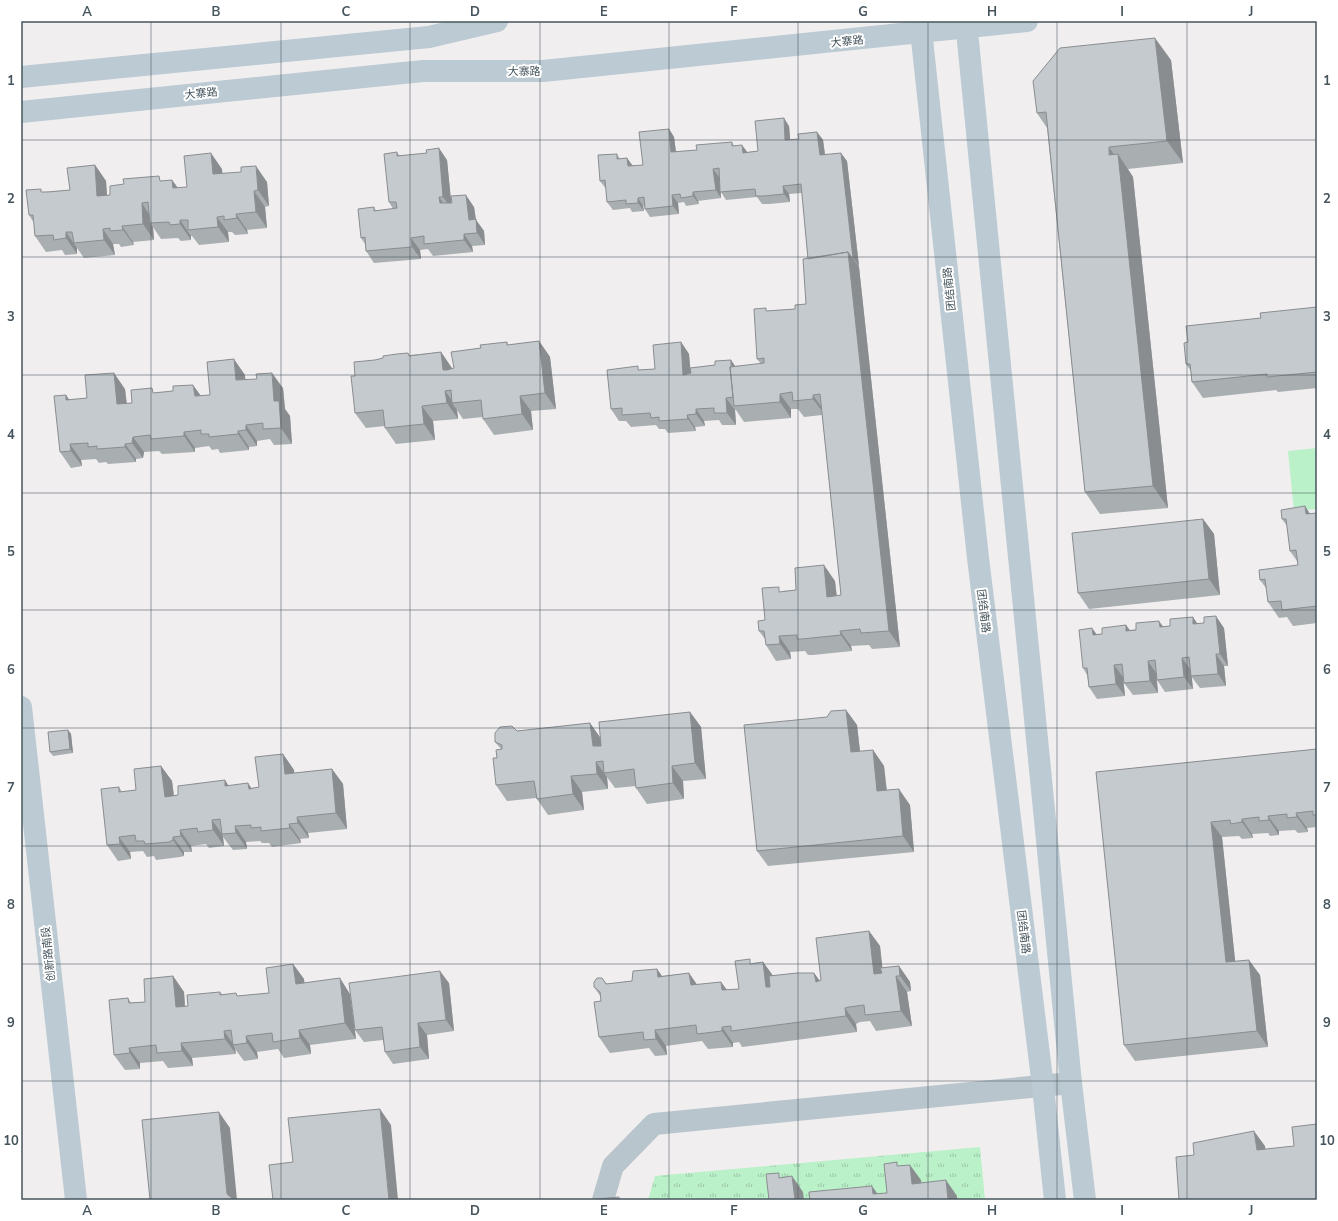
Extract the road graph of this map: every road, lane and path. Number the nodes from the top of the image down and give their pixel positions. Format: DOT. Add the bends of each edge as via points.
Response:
graph roads {
  1 [pos="497,21"];
  2 [pos="1027,21"];
  3 [pos="967,24"];
  4 [pos="921,27"];
  5 [pos="21,77"];
  6 [pos="21,112"];
  7 [pos="22,719"];
  8 [pos="1071,1083"];
  9 [pos="1043,1087"];
  10 [pos="76,1200"];
  11 [pos="603,1200"];
  12 [pos="1055,1200"];
  13 [pos="1086,1200"];
  1 -- 5 [label="main road" via="429,37"];
  2 -- 3 [label="main road, 大寨路"];
  3 -- 4 [label="main road, 大寨路"];
  3 -- 8 [label="main road"];
  4 -- 6 [label="main road, 大寨路" via="543,71 423,71"];
  4 -- 9 [label="main road, 团结南路" via="978,558"];
  7 -- 10 [label="main road, 创新路南段"];
  8 -- 9 [label="street"];
  8 -- 13 [label="main road"];
  9 -- 11 [label="street" via="654,1124 613,1166"];
  9 -- 12 [label="main road, 团结南路"];
}
